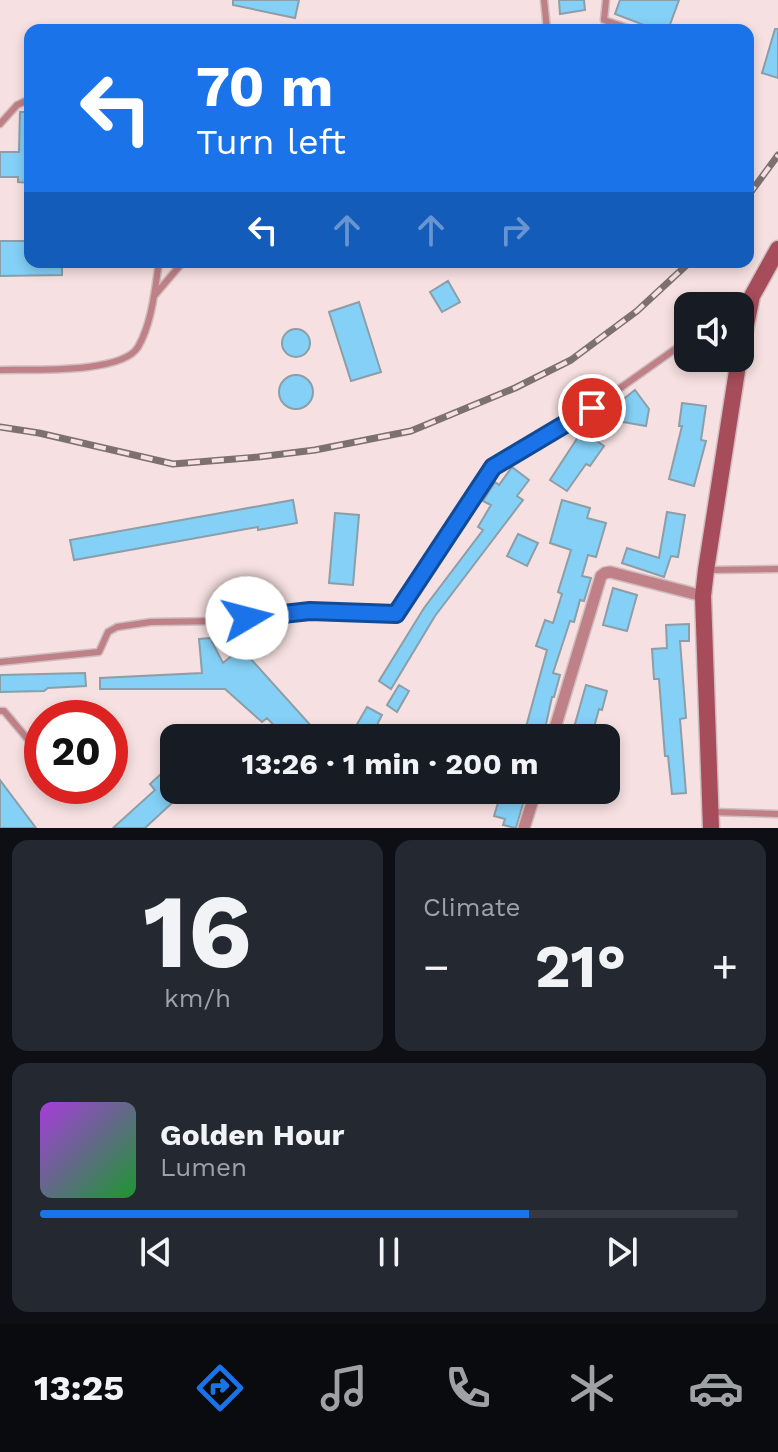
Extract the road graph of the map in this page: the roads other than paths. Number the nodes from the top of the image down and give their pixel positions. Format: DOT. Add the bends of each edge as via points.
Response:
graph roads {
  1 [pos="544,0"];
  2 [pos="606,0"];
  3 [pos="546,24"];
  4 [pos="616,24"];
  5 [pos="24,102"];
  6 [pos="0,124"];
  7 [pos="778,249"];
  8 [pos="158,268"];
  9 [pos="178,268"];
  10 [pos="754,292"];
  11 [pos="154,296"];
  12 [pos="674,350"];
  13 [pos="0,370"];
  14 [pos="737,372"];
  15 [pos="778,569"];
  16 [pos="706,570"];
  17 [pos="703,596"];
  18 [pos="0,662"];
  19 [pos="0,711"];
  20 [pos="556,724"];
  21 [pos="24,735"];
  22 [pos="532,804"];
  23 [pos="778,814"];
  24 [pos="710,820"];
  25 [pos="524,828"];
  1 -- 3 [label="lane"];
  2 -- 4 [label="lane" via="604,20"];
  5 -- 6 [label="lane"];
  7 -- 10 [label="street"];
  8 -- 11 [label="lane"];
  9 -- 11 [label="lane"];
  11 -- 13 [label="lane" via="144,333 127,358 105,365"];
  12 -- 18 [label="lane" via="592,408 493,467 396,614 315,610 224,621 151,622 108,632 99,652"];
  14 -- 16 [label="street"];
  15 -- 16 [label="lane"];
  16 -- 17 [label="street"];
  17 -- 20 [label="street" via="610,572 601,576"];
  17 -- 24 [label="street"];
  19 -- 21 [label="lane"];
  22 -- 25 [label="street"];
  23 -- 24 [label="lane"];
}
